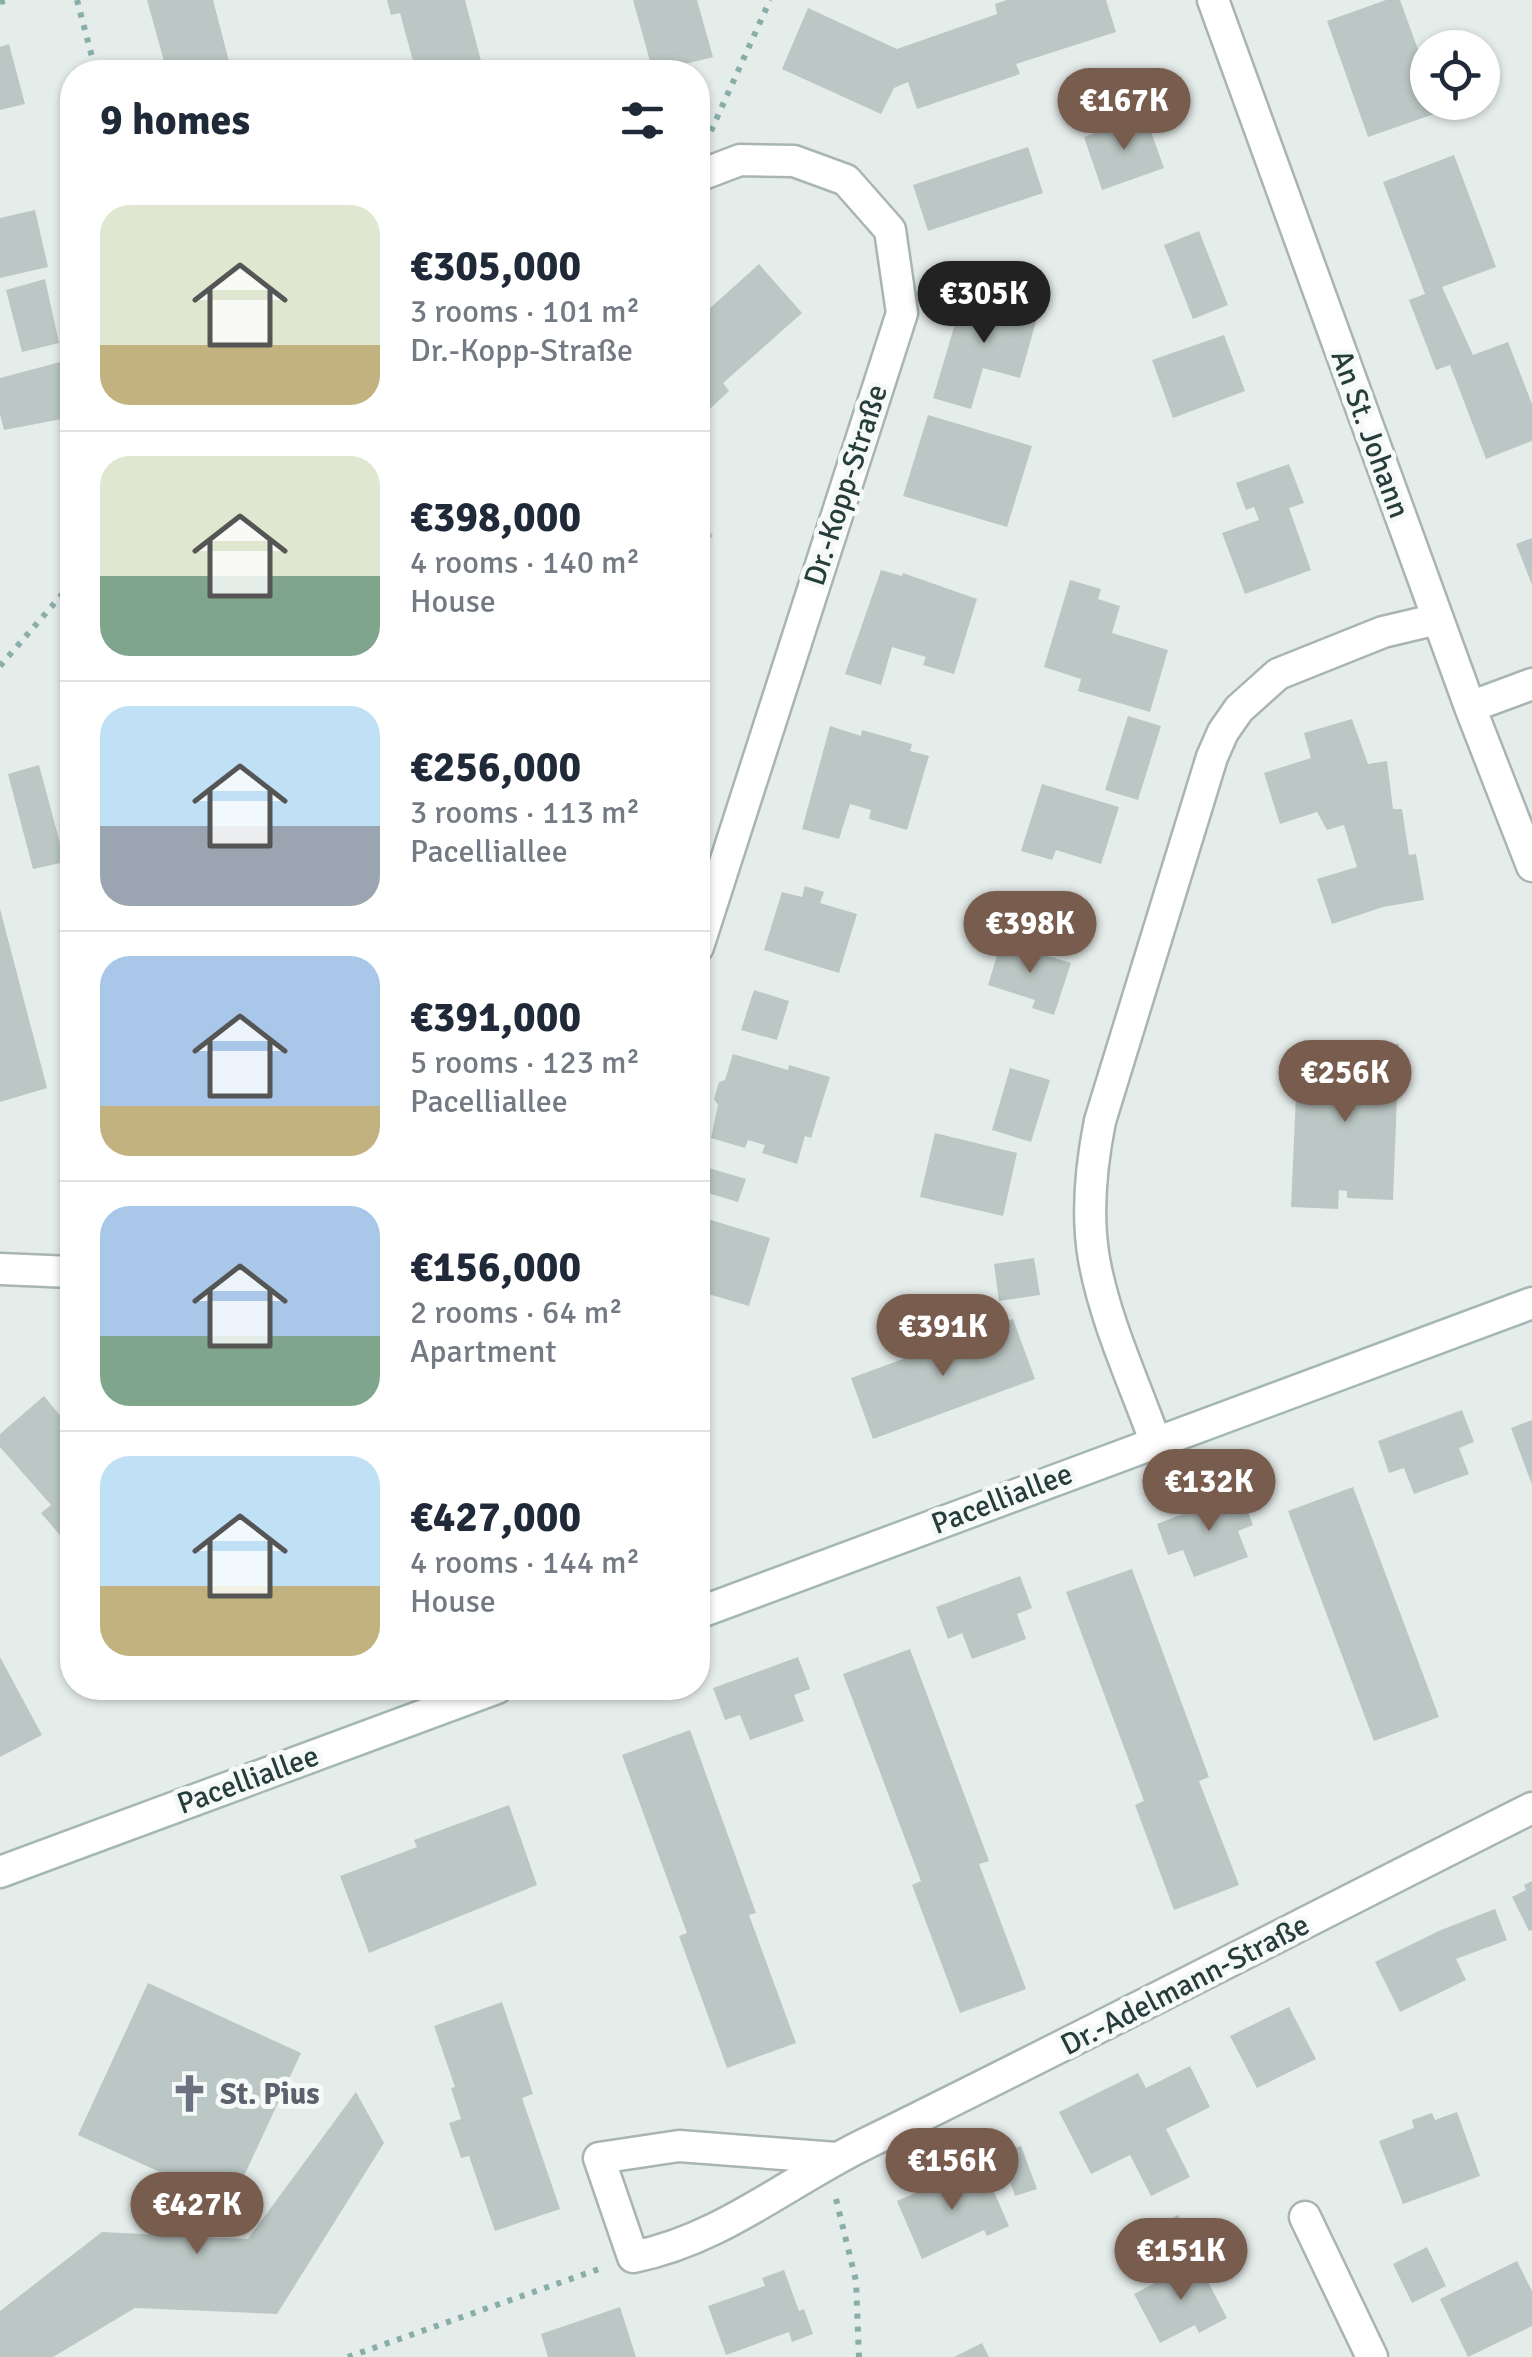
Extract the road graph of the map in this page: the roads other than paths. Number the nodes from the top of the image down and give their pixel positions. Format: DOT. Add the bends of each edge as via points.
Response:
graph roads {
  1 [pos="1212,0"];
  2 [pos="710,171"];
  3 [pos="1438,619"];
  4 [pos="1532,684"];
  5 [pos="1470,707"];
  6 [pos="1532,866"];
  7 [pos="710,911"];
  8 [pos="0,1269"];
  9 [pos="60,1272"];
  10 [pos="1532,1303"];
  11 [pos="1155,1442"];
  12 [pos="710,1608"];
  13 [pos="465,1700"];
  14 [pos="1532,1808"];
  15 [pos="0,1872"];
  16 [pos="836,2158"];
  17 [pos="1305,2217"];
  18 [pos="1372,2357"];
  1 -- 3 [label="street, An St. Johann"];
  2 -- 7 [label="street, Dr.-Kopp-Straße" via="740,160 794,161 846,180 890,230 902,312"];
  3 -- 5 [label="street, An St. Johann"];
  3 -- 11 [label="street" via="1382,632 1278,674 1238,709 1212,757 1092,1162 1094,1258"];
  4 -- 5 [label="street"];
  5 -- 6 [label="street, An St. Johann"];
  8 -- 9 [label="street"];
  10 -- 11 [label="street, Pacelliallee"];
  11 -- 12 [label="street, Pacelliallee"];
  13 -- 15 [label="street, Pacelliallee"];
  14 -- 16 [label="street, Dr.-Adelmann-Straße"];
  16 -- 16 [label="street, Dr.-Adelmann-Straße" via="716,2231 633,2257 599,2158 679,2146"];
  17 -- 18 [label="street"];
}
